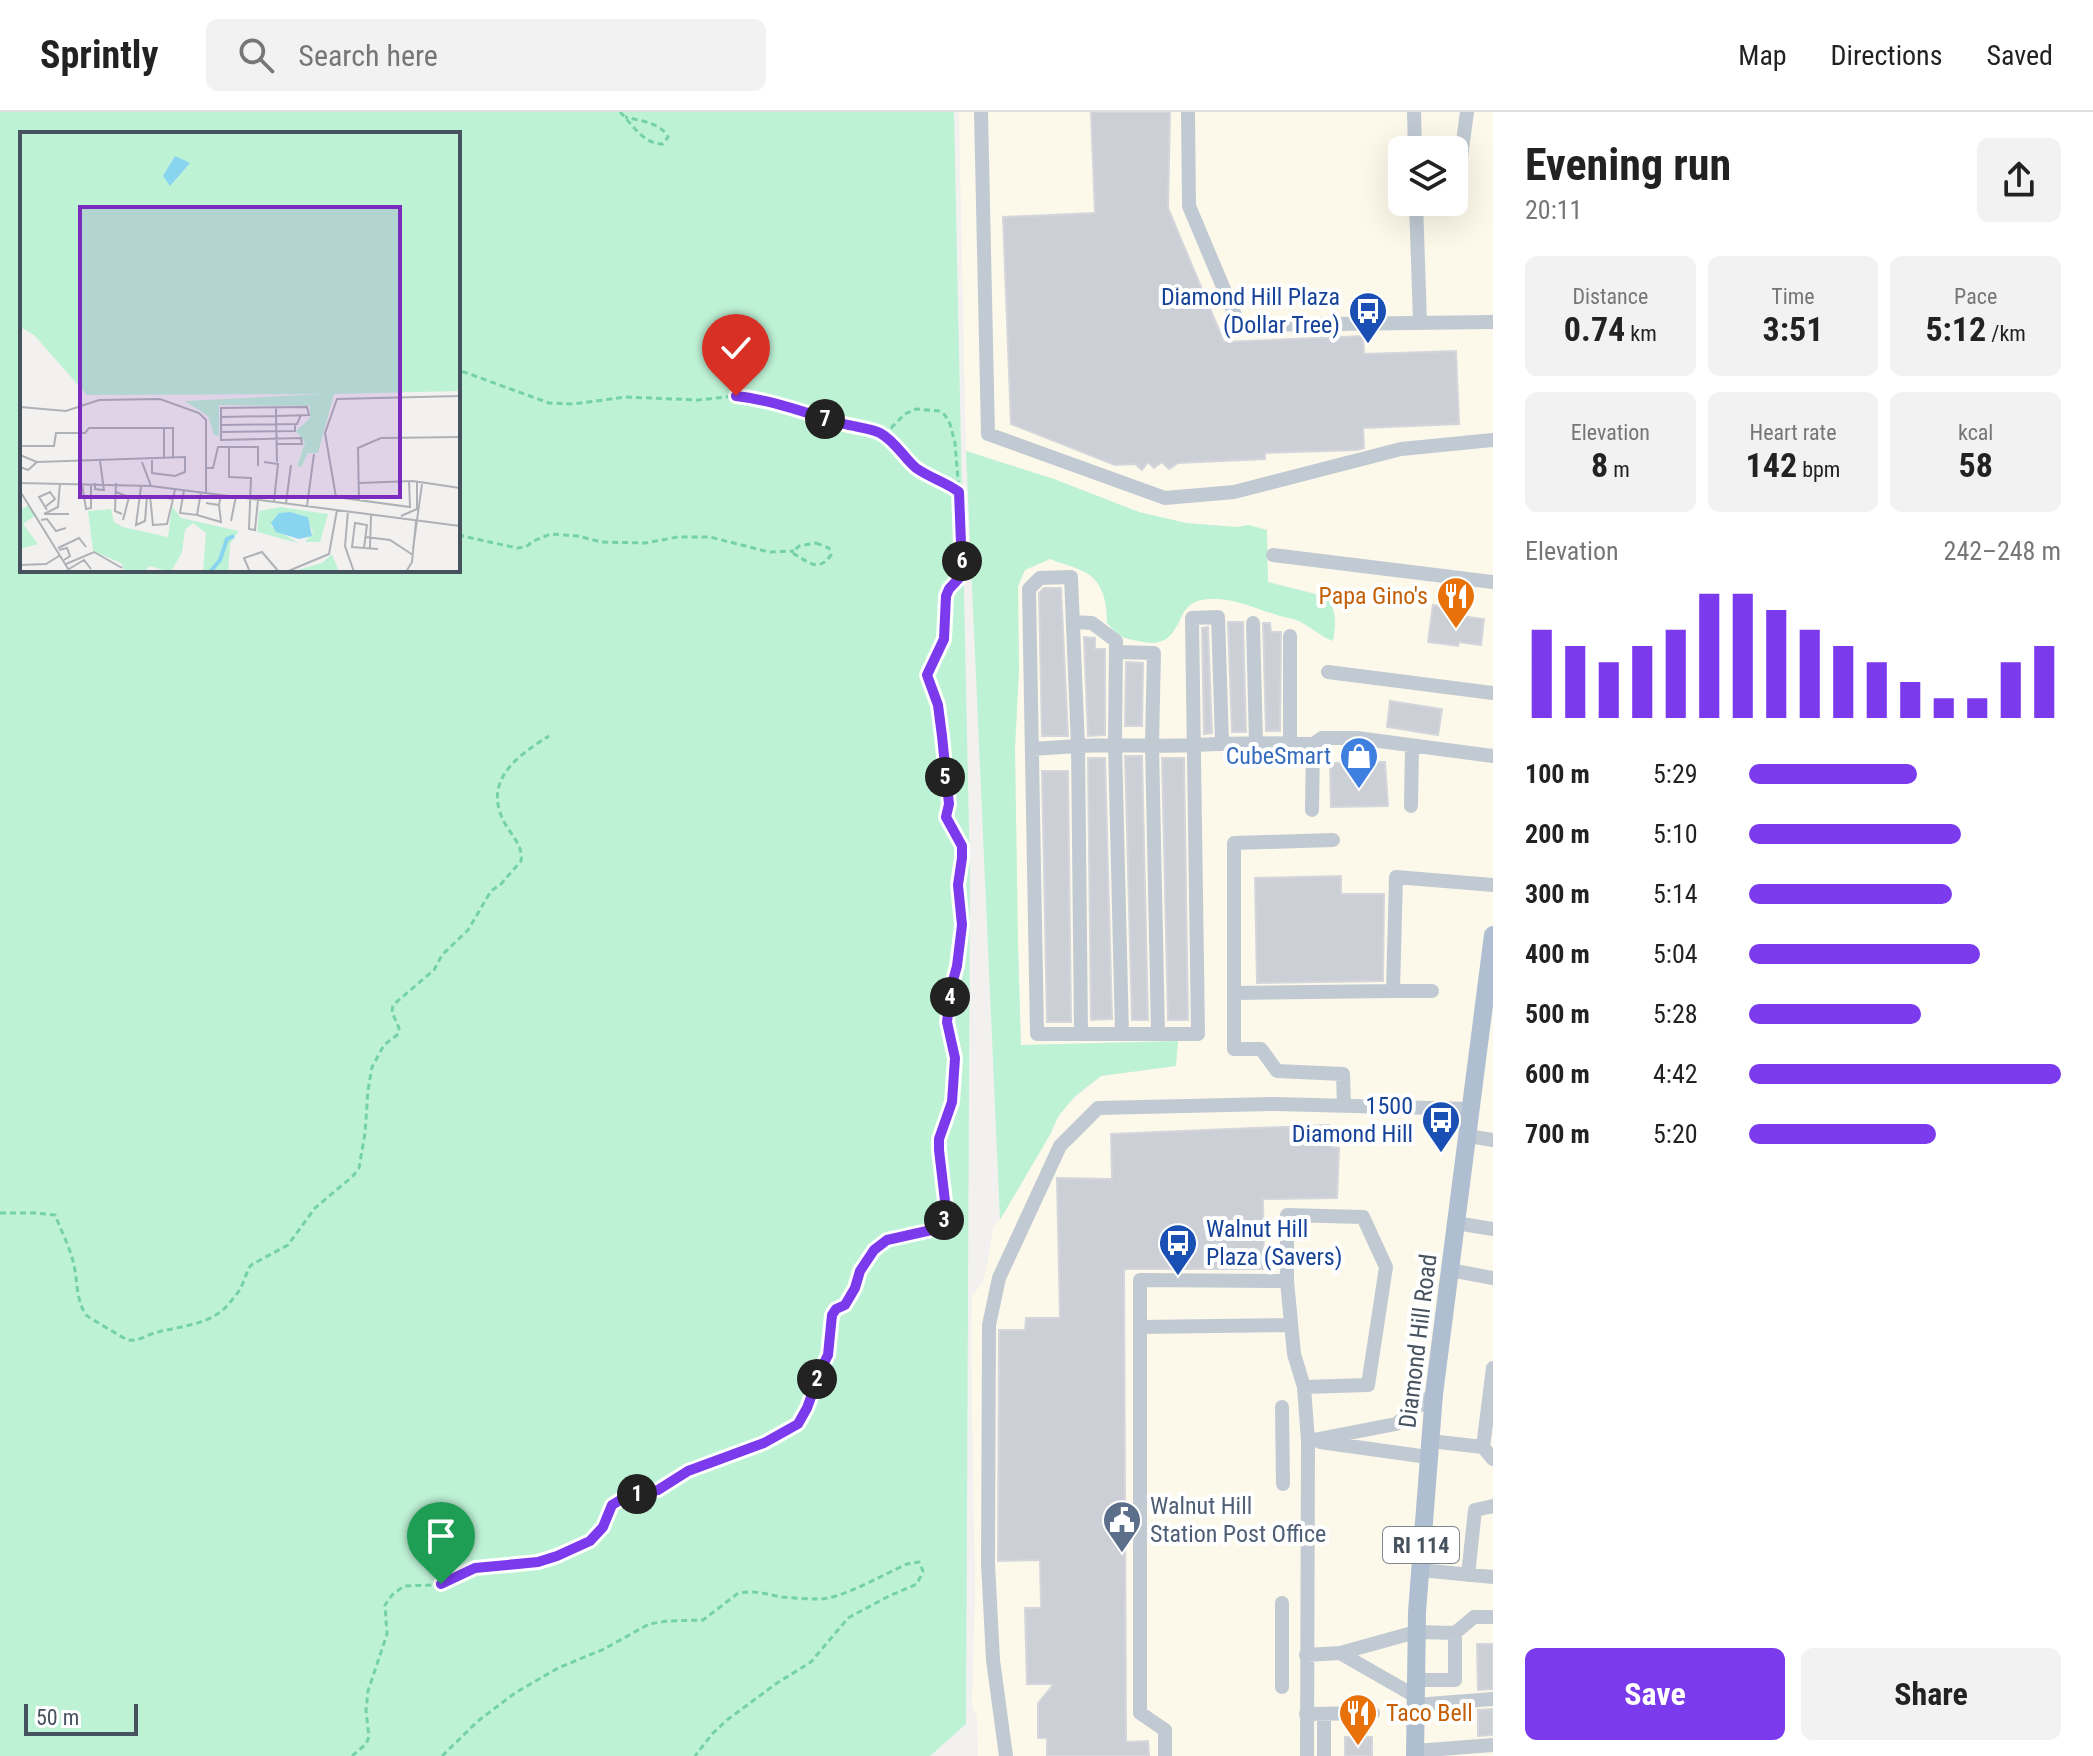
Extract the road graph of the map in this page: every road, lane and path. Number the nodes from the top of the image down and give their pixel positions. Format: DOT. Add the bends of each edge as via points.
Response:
graph roads {
  1 [pos="620,112"];
  2 [pos="981,112"];
  3 [pos="1188,112"];
  4 [pos="1414,112"];
  5 [pos="1467,112"];
  6 [pos="625,117"];
  7 [pos="1415,136"];
  8 [pos="1464,136"];
  9 [pos="1416,216"];
  10 [pos="1420,322"];
  11 [pos="1493,322"];
  12 [pos="460,372"];
  13 [pos="877,431"];
  14 [pos="1493,440"];
  15 [pos="959,492"];
  16 [pos="460,535"];
  17 [pos="794,551"];
  18 [pos="1273,555"];
  19 [pos="1493,582"];
  20 [pos="1073,622"];
  21 [pos="1253,623"];
  22 [pos="1290,636"];
  23 [pos="1116,652"];
  24 [pos="1328,672"];
  25 [pos="1493,693"];
  26 [pos="549,736"];
  27 [pos="1222,743"];
  28 [pos="1256,743"];
  29 [pos="1115,744"];
  30 [pos="1152,744"];
  31 [pos="1290,744"];
  32 [pos="1313,744"];
  33 [pos="1194,745"];
  34 [pos="1078,746"];
  35 [pos="1412,746"];
  36 [pos="1032,749"];
  37 [pos="1493,756"];
  38 [pos="1411,806"];
  39 [pos="1312,810"];
  40 [pos="1333,840"];
  41 [pos="1493,885"];
  42 [pos="1493,935"];
  43 [pos="1492,956"];
  44 [pos="1393,991"];
  45 [pos="1432,991"];
  46 [pos="1234,993"];
  47 [pos="1081,1033"];
  48 [pos="1122,1034"];
  49 [pos="1158,1034"];
  50 [pos="1487,1035"];
  51 [pos="1344,1106"];
  52 [pos="1471,1109"];
  53 [pos="1468,1136"];
  54 [pos="1493,1140"];
  55 [pos="0,1213"];
  56 [pos="1456,1223"];
  57 [pos="1493,1229"];
  58 [pos="1450,1270"];
  59 [pos="1493,1278"];
  60 [pos="1287,1281"];
  61 [pos="1291,1325"];
  62 [pos="1140,1327"];
  63 [pos="1493,1368"];
  64 [pos="1304,1387"];
  65 [pos="1434,1394"];
  66 [pos="1491,1398"];
  67 [pos="1282,1407"];
  68 [pos="1490,1413"];
  69 [pos="1308,1441"];
  70 [pos="1483,1447"];
  71 [pos="1429,1449"];
  72 [pos="1493,1459"];
  73 [pos="1283,1484"];
  74 [pos="1493,1506"];
  75 [pos="1420,1570"];
  76 [pos="1468,1575"];
  77 [pos="1493,1577"];
  78 [pos="1282,1603"];
  79 [pos="1493,1617"];
  80 [pos="1416,1632"];
  81 [pos="1455,1633"];
  82 [pos="1340,1653"];
  83 [pos="1306,1655"];
  84 [pos="1282,1687"];
  85 [pos="1415,1694"];
  86 [pos="1493,1699"];
  87 [pos="1373,1713"];
  88 [pos="1306,1714"];
  89 [pos="1324,1714"];
  90 [pos="1493,1745"];
  91 [pos="1415,1754"];
  92 [pos="352,1756"];
  93 [pos="442,1756"];
  94 [pos="695,1756"];
  95 [pos="1006,1756"];
  96 [pos="1165,1756"];
  97 [pos="1307,1756"];
  98 [pos="1324,1756"];
  1 -- 6 [label="path"];
  2 -- 14 [label="lane" via="988,434 1165,498 1234,492 1401,449"];
  3 -- 10 [label="lane" via="1189,206 1239,325"];
  4 -- 7 [label="lane"];
  5 -- 8 [label="lane"];
  6 -- 6 [label="path" via="646,140 666,142 659,126"];
  9 -- 10 [label="lane"];
  10 -- 11 [label="lane"];
  12 -- 13 [label="path" via="549,403 736,396"];
  13 -- 15 [label="path" via="915,467"];
  13 -- 15 [label="path" via="891,428 916,409 945,415 955,443"];
  15 -- 92 [label="path" via="961,576 946,596 944,639 927,675 938,705 946,817 962,846 962,925 947,1022 955,1058 952,1102 939,1139 945,1219 936,1229 887,1240 874,1250 845,1305 832,1315 828,1355 798,1424 764,1443 688,1471 658,1490 627,1496 612,1505 590,1541 557,1556 475,1568 441,1584 404,1586 392,1595 385,1605 387,1634 368,1691 369,1737"];
  16 -- 17 [label="path" via="517,548 551,534 645,543 710,537 769,552"];
  17 -- 17 [label="path" via="816,543 829,548 831,555 816,565"];
  18 -- 19 [label="lane"];
  20 -- 23 [label="lane" via="1092,623 1116,641"];
  20 -- 34 [label="lane"];
  20 -- 36 [label="lane" via="1071,577 1040,578 1029,589"];
  21 -- 28 [label="lane"];
  22 -- 31 [label="lane"];
  23 -- 29 [label="lane"];
  23 -- 30 [label="lane" via="1154,653"];
  24 -- 25 [label="lane"];
  26 -- 55 [label="path" via="512,762 499,788 499,810 520,848 521,861 491,891 468,930 434,970 393,1005 399,1032 372,1067 359,1168 315,1208 288,1245 251,1265 241,1289 214,1317 124,1339 86,1315 55,1215"];
  27 -- 28 [label="lane"];
  27 -- 33 [label="lane"];
  27 -- 33 [label="lane" via="1218,617 1192,618"];
  28 -- 31 [label="lane"];
  29 -- 30 [label="lane"];
  29 -- 34 [label="lane"];
  29 -- 48 [label="lane"];
  30 -- 33 [label="lane"];
  30 -- 49 [label="lane"];
  31 -- 32 [label="lane"];
  32 -- 35 [label="lane" via="1322,738 1357,738"];
  32 -- 39 [label="lane"];
  33 -- 49 [label="lane" via="1198,1034"];
  34 -- 36 [label="lane"];
  34 -- 47 [label="lane"];
  35 -- 37 [label="lane"];
  35 -- 38 [label="lane"];
  36 -- 47 [label="lane" via="1037,1034"];
  40 -- 46 [label="lane" via="1234,843"];
  41 -- 44 [label="lane" via="1396,877"];
  42 -- 43 [label="main road, Diamond Hill Road / RI 114"];
  43 -- 50 [label="main road, Diamond Hill Road / RI 114"];
  44 -- 45 [label="lane"];
  44 -- 46 [label="lane"];
  46 -- 51 [label="lane" via="1234,1049 1261,1049 1277,1071 1343,1074"];
  47 -- 48 [label="lane"];
  48 -- 49 [label="lane"];
  50 -- 52 [label="main road, Diamond Hill Road / RI 114"];
  51 -- 52 [label="lane"];
  51 -- 95 [label="lane" via="1098,1108 1060,1146 999,1278 989,1325 988,1564"];
  52 -- 53 [label="main road, Diamond Hill Road / RI 114"];
  53 -- 54 [label="lane"];
  53 -- 56 [label="main road, Diamond Hill Road / RI 114"];
  56 -- 57 [label="lane"];
  56 -- 58 [label="main road, Diamond Hill Road / RI 114"];
  58 -- 59 [label="lane"];
  58 -- 65 [label="main road, Diamond Hill Road / RI 114"];
  60 -- 61 [label="lane"];
  60 -- 62 [label="lane" via="1140,1280"];
  60 -- 64 [label="lane" via="1287,1215 1363,1217 1386,1267 1368,1385"];
  61 -- 62 [label="lane"];
  61 -- 64 [label="lane"];
  62 -- 96 [label="lane" via="1140,1713 1165,1730"];
  63 -- 66 [label="lane"];
  64 -- 69 [label="lane"];
  65 -- 69 [label="lane" via="1396,1424"];
  65 -- 71 [label="main road, Diamond Hill Road / RI 114"];
  66 -- 68 [label="lane"];
  67 -- 73 [label="lane"];
  68 -- 70 [label="lane"];
  69 -- 71 [label="lane"];
  69 -- 83 [label="lane"];
  70 -- 71 [label="lane"];
  70 -- 72 [label="lane"];
  71 -- 75 [label="main road, Diamond Hill Road / RI 114"];
  74 -- 76 [label="lane" via="1475,1510"];
  75 -- 76 [label="lane"];
  75 -- 80 [label="main road, Diamond Hill Road / RI 114"];
  76 -- 77 [label="lane"];
  78 -- 84 [label="lane"];
  79 -- 81 [label="lane" via="1474,1617"];
  80 -- 81 [label="lane"];
  80 -- 82 [label="lane"];
  80 -- 85 [label="main road, Diamond Hill Road / RI 114"];
  81 -- 85 [label="lane" via="1455,1680"];
  82 -- 83 [label="lane"];
  82 -- 85 [label="lane"];
  83 -- 88 [label="lane"];
  85 -- 86 [label="lane"];
  85 -- 91 [label="main road, Diamond Hill Road / RI 114"];
  87 -- 89 [label="lane"];
  88 -- 89 [label="lane"];
  88 -- 97 [label="lane"];
  89 -- 98 [label="lane"];
  90 -- 91 [label="lane"];
  93 -- 94 [label="path" via="515,1693 649,1624 703,1620 744,1592 838,1596 919,1562 923,1576 917,1584 848,1618 811,1662 727,1720"];
}
